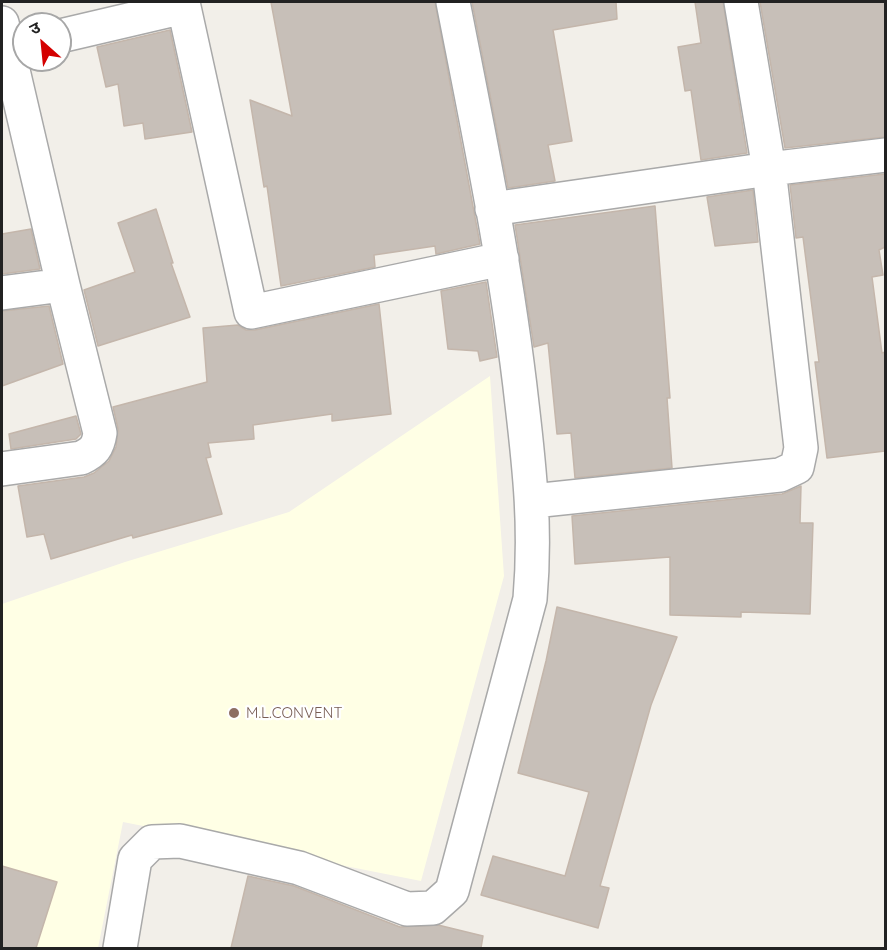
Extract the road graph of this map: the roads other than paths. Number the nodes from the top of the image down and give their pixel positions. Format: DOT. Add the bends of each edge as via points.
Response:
graph roads {
  1 [pos="453,2"];
  2 [pos="741,2"];
  3 [pos="72,33"];
  4 [pos="11,38"];
  5 [pos="885,155"];
  6 [pos="768,169"];
  7 [pos="492,209"];
  8 [pos="502,259"];
  9 [pos="63,285"];
  10 [pos="2,293"];
  11 [pos="2,469"];
  12 [pos="533,501"];
  13 [pos="120,948"];
  1 -- 7 [label="street"];
  2 -- 6 [label="street"];
  3 -- 8 [label="street" via="184,7 250,312"];
  4 -- 9 [label="street"];
  5 -- 6 [label="street"];
  6 -- 7 [label="street"];
  6 -- 12 [label="street" via="801,448 797,467 780,476"];
  7 -- 8 [label="street"];
  8 -- 12 [label="street"];
  9 -- 10 [label="street"];
  9 -- 11 [label="street" via="100,433 99,444 81,458"];
  12 -- 13 [label="street" via="530,599 452,891 433,908 406,909 299,867 180,841 152,842 135,859"];
}
